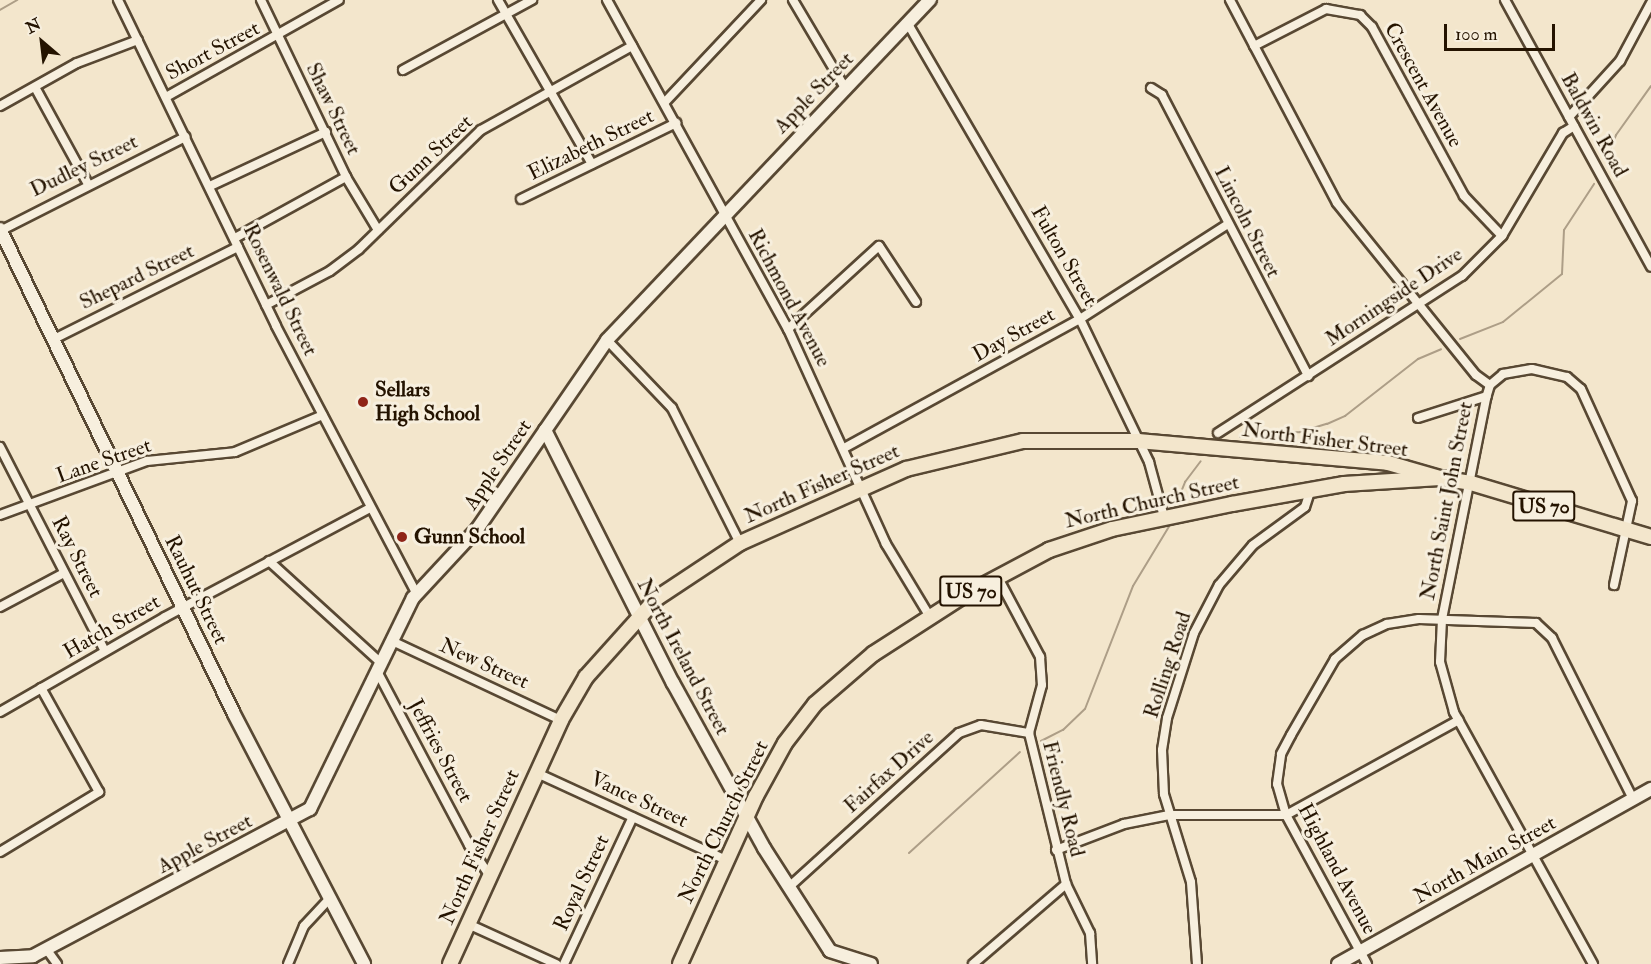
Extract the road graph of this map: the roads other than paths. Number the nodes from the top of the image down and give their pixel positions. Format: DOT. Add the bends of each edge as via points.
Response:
graph roads {
  1 [pos="118,0"];
  2 [pos="261,0"];
  3 [pos="339,0"];
  4 [pos="498,0"];
  5 [pos="532,0"];
  6 [pos="607,0"];
  7 [pos="761,0"];
  8 [pos="793,0"];
  9 [pos="930,0"];
  10 [pos="1230,0"];
  11 [pos="1505,0"];
  12 [pos="1651,3"];
  13 [pos="506,15"];
  14 [pos="908,24"];
  15 [pos="278,36"];
  16 [pos="138,40"];
  17 [pos="632,46"];
  18 [pos="1254,46"];
  19 [pos="403,70"];
  20 [pos="845,88"];
  21 [pos="1151,88"];
  22 [pos="36,89"];
  23 [pos="549,90"];
  24 [pos="166,97"];
  25 [pos="665,102"];
  26 [pos="0,106"];
  27 [pos="1569,117"];
  28 [pos="676,123"];
  29 [pos="1574,126"];
  30 [pos="326,132"];
  31 [pos="185,136"];
  32 [pos="592,164"];
  33 [pos="346,177"];
  34 [pos="88,184"];
  35 [pos="210,186"];
  36 [pos="521,199"];
  37 [pos="724,214"];
  38 [pos="1228,224"];
  39 [pos="378,230"];
  40 [pos="0,231"];
  41 [pos="1502,236"];
  42 [pos="237,243"];
  43 [pos="1651,267"];
  44 [pos="916,302"];
  45 [pos="266,305"];
  46 [pos="1420,306"];
  47 [pos="1080,319"];
  48 [pos="788,329"];
  49 [pos="52,340"];
  50 [pos="607,340"];
  51 [pos="1308,376"];
  52 [pos="1490,385"];
  53 [pos="1487,396"];
  54 [pos="323,415"];
  55 [pos="1418,418"];
  56 [pos="545,430"];
  57 [pos="1218,433"];
  58 [pos="1138,441"];
  59 [pos="0,447"];
  60 [pos="844,448"];
  61 [pos="116,472"];
  62 [pos="1440,478"];
  63 [pos="1471,483"];
  64 [pos="862,488"];
  65 [pos="1311,489"];
  66 [pos="32,505"];
  67 [pos="370,508"];
  68 [pos="0,515"];
  69 [pos="1164,518"];
  70 [pos="1629,530"];
  71 [pos="1650,536"];
  72 [pos="740,543"];
  73 [pos="269,561"];
  74 [pos="64,573"];
  75 [pos="997,576"];
  76 [pos="1614,585"];
  77 [pos="416,593"];
  78 [pos="0,607"];
  79 [pos="182,607"];
  80 [pos="638,615"];
  81 [pos="930,617"];
  82 [pos="1442,619"];
  83 [pos="392,641"];
  84 [pos="105,651"];
  85 [pos="380,668"];
  86 [pos="41,688"];
  87 [pos="0,712"];
  88 [pos="561,720"];
  89 [pos="1459,720"];
  90 [pos="1029,733"];
  91 [pos="537,772"];
  92 [pos="1651,789"];
  93 [pos="1633,799"];
  94 [pos="1169,815"];
  95 [pos="1286,815"];
  96 [pos="633,817"];
  97 [pos="746,819"];
  98 [pos="290,821"];
  99 [pos="1056,850"];
  100 [pos="0,852"];
  101 [pos="1534,855"];
  102 [pos="726,860"];
  103 [pos="490,876"];
  104 [pos="1066,884"];
  105 [pos="789,887"];
  106 [pos="330,898"];
  107 [pos="468,924"];
  108 [pos="47,950"];
  109 [pos="1360,952"];
  110 [pos="0,958"];
  111 [pos="837,959"];
  112 [pos="57,964"];
  113 [pos="288,964"];
  114 [pos="364,964"];
  115 [pos="450,964"];
  116 [pos="556,964"];
  117 [pos="564,964"];
  118 [pos="680,964"];
  119 [pos="871,964"];
  120 [pos="973,964"];
  121 [pos="1092,964"];
  122 [pos="1197,964"];
  123 [pos="1338,964"];
  124 [pos="1367,964"];
  125 [pos="1593,964"];
  1 -- 16 [label="street, Rosenwald Street"];
  2 -- 15 [label="street, Shaw Street"];
  3 -- 15 [label="street, Short Street"];
  4 -- 13 [label="street"];
  5 -- 13 [label="street"];
  6 -- 17 [label="street, Richmond Avenue"];
  7 -- 25 [label="street, Elizabeth Street"];
  8 -- 20 [label="street"];
  9 -- 14 [label="street, Apple Street"];
  10 -- 18 [label="street, North Saint John Street"];
  11 -- 27 [label="street, Baldwin Road"];
  12 -- 27 [label="street" via="1620,60"];
  13 -- 19 [label="street"];
  13 -- 23 [label="street"];
  14 -- 20 [label="street, Apple Street"];
  14 -- 47 [label="street, Fulton Street"];
  15 -- 24 [label="street, Short Street"];
  15 -- 30 [label="street, Shaw Street"];
  16 -- 22 [label="street" via="76,63"];
  16 -- 24 [label="street, Rosenwald Street"];
  17 -- 23 [label="street, Gunn Street"];
  17 -- 25 [label="street, Richmond Avenue"];
  18 -- 41 [label="street, Crescent Avenue" via="1326,9 1360,15 1372,27 1464,196"];
  18 -- 46 [label="street, North Saint John Street" via="1337,203"];
  20 -- 37 [label="street, Apple Street"];
  21 -- 38 [label="street, Lincoln Street" via="1162,94"];
  22 -- 26 [label="street"];
  22 -- 34 [label="street"];
  23 -- 32 [label="street"];
  23 -- 39 [label="street, Gunn Street" via="481,130"];
  24 -- 31 [label="street, Rosenwald Street"];
  25 -- 28 [label="street, Richmond Avenue"];
  27 -- 29 [label="street, Baldwin Road"];
  28 -- 32 [label="street, Elizabeth Street"];
  28 -- 37 [label="street, Richmond Avenue"];
  29 -- 41 [label="street, Morningside Drive" via="1563,133"];
  29 -- 43 [label="street, Baldwin Road"];
  30 -- 33 [label="street, Shaw Street"];
  30 -- 35 [label="street"];
  31 -- 34 [label="street, Dudley Street"];
  31 -- 35 [label="street, Rosenwald Street"];
  32 -- 36 [label="street, Elizabeth Street"];
  33 -- 39 [label="street, Shaw Street"];
  33 -- 42 [label="street, Shepard Street"];
  34 -- 40 [label="street, Dudley Street"];
  35 -- 42 [label="street, Rosenwald Street"];
  37 -- 48 [label="street, Richmond Avenue"];
  37 -- 50 [label="street, Apple Street"];
  38 -- 47 [label="street, Day Street"];
  38 -- 51 [label="street, Lincoln Street"];
  39 -- 45 [label="street, Gunn Street" via="339,265"];
  40 -- 49 [label="street, Rauhut Street"];
  41 -- 46 [label="street, Morningside Drive" via="1462,276"];
  42 -- 45 [label="street, Rosenwald Street"];
  42 -- 49 [label="street, Shepard Street"];
  44 -- 48 [label="street" via="885,248 877,246"];
  45 -- 54 [label="street, Rosenwald Street"];
  46 -- 51 [label="street, Morningside Drive"];
  46 -- 52 [label="street, North Saint John Street" via="1476,375"];
  47 -- 58 [label="street, Fulton Street"];
  47 -- 60 [label="street, Day Street"];
  48 -- 60 [label="street, Richmond Avenue"];
  49 -- 61 [label="street, Rauhut Street"];
  50 -- 56 [label="street, Apple Street"];
  50 -- 72 [label="street" via="672,408"];
  51 -- 57 [label="street, Morningside Drive"];
  52 -- 53 [label="street, North Saint John Street"];
  52 -- 70 [label="street" via="1503,374 1524,369 1576,382 1632,501"];
  53 -- 55 [label="street"];
  53 -- 63 [label="street, North Saint John Street"];
  54 -- 61 [label="street, Lane Street" via="224,455 156,459"];
  54 -- 67 [label="street, Rosenwald Street"];
  56 -- 77 [label="street, Apple Street" via="478,528"];
  56 -- 80 [label="street, North Ireland Street"];
  58 -- 62 [label="main road, North Fisher Street / US 70" via="1388,463"];
  58 -- 64 [label="main road, North Fisher Street / US 70" via="1053,439 994,446 928,462"];
  58 -- 69 [label="street, Fulton Street" via="1154,476"];
  59 -- 66 [label="street, Ray Street"];
  60 -- 64 [label="street, Richmond Avenue"];
  61 -- 66 [label="street, Lane Street"];
  61 -- 79 [label="street, Rauhut Street"];
  62 -- 63 [label="main road, North Church Street / US 70"];
  62 -- 65 [label="main road, North Church Street / US 70"];
  63 -- 70 [label="main road, North Church Street / US 70"];
  63 -- 82 [label="street, North Saint John Street"];
  64 -- 72 [label="main road, North Fisher Street / US 70"];
  64 -- 81 [label="street, Richmond Avenue" via="886,544"];
  65 -- 69 [label="main road, North Church Street / US 70"];
  65 -- 94 [label="street, Rolling Road" via="1305,507 1233,566 1203,611 1182,666 1164,736 1162,772"];
  66 -- 68 [label="street, Lane Street"];
  66 -- 74 [label="street, Ray Street"];
  67 -- 73 [label="street, Hatch Street"];
  67 -- 77 [label="street, Rosenwald Street"];
  69 -- 75 [label="main road, North Church Street / US 70" via="1082,537"];
  70 -- 71 [label="main road, North Church Street / US 70"];
  70 -- 76 [label="street"];
  72 -- 80 [label="main road, North Fisher Street / US 70" via="687,574"];
  73 -- 79 [label="street, Hatch Street"];
  73 -- 85 [label="street, Jeffries Street"];
  74 -- 78 [label="street"];
  74 -- 84 [label="street, Ray Street"];
  75 -- 81 [label="main road, North Church Street / US 70"];
  75 -- 90 [label="street, Friendly Road" via="1040,657 1042,686"];
  77 -- 83 [label="street, Apple Street"];
  79 -- 84 [label="street, Hatch Street"];
  79 -- 98 [label="street, Rauhut Street"];
  80 -- 88 [label="main road, North Fisher Street / US 70" via="592,668"];
  80 -- 97 [label="street, North Ireland Street"];
  81 -- 97 [label="main road, North Church Street / US 70" via="852,670 815,704 772,765"];
  82 -- 89 [label="street, North Saint John Street" via="1442,674"];
  82 -- 93 [label="street, Highland Avenue" via="1525,620 1544,628"];
  82 -- 95 [label="street, Highland Avenue" via="1387,624 1363,634 1335,659 1281,754 1277,784"];
  83 -- 85 [label="street, Apple Street"];
  83 -- 88 [label="street, New Street"];
  84 -- 86 [label="street, Hatch Street"];
  85 -- 98 [label="street, Apple Street" via="315,802"];
  85 -- 103 [label="street, Jeffries Street" via="469,845"];
  86 -- 87 [label="street, Hatch Street"];
  86 -- 100 [label="street" via="99,792"];
  88 -- 91 [label="main road, North Fisher Street / US 70"];
  89 -- 95 [label="street"];
  89 -- 101 [label="street, North Saint John Street"];
  90 -- 99 [label="street, Friendly Road"];
  90 -- 105 [label="street, Fairfax Drive" via="988,725 959,733"];
  91 -- 96 [label="street, Vance Street"];
  91 -- 103 [label="main road, North Fisher Street / US 70"];
  92 -- 93 [label="street, North Main Street"];
  93 -- 101 [label="street, North Main Street"];
  94 -- 95 [label="street"];
  94 -- 99 [label="street" via="1107,829"];
  94 -- 122 [label="street, Rolling Road" via="1192,890"];
  95 -- 109 [label="street, Highland Avenue"];
  96 -- 102 [label="street, Vance Street"];
  96 -- 117 [label="street, Royal Street"];
  97 -- 102 [label="main road, North Church Street / US 70"];
  97 -- 105 [label="street, North Ireland Street"];
  98 -- 106 [label="street, Rauhut Street"];
  98 -- 108 [label="street, Apple Street"];
  99 -- 104 [label="street, Friendly Road"];
  101 -- 109 [label="street, North Main Street"];
  101 -- 125 [label="street, North Saint John Street"];
  102 -- 118 [label="main road, North Church Street / US 70"];
  103 -- 107 [label="main road, North Fisher Street / US 70"];
  104 -- 120 [label="street"];
  104 -- 121 [label="street, Friendly Road" via="1090,933"];
  105 -- 111 [label="street, North Ireland Street"];
  106 -- 113 [label="street" via="304,926"];
  106 -- 114 [label="street, Rauhut Street"];
  107 -- 115 [label="main road, North Fisher Street / US 70"];
  107 -- 116 [label="street"];
  108 -- 110 [label="street, Apple Street" via="27,958"];
  108 -- 112 [label="street"];
  109 -- 123 [label="street, North Main Street"];
  109 -- 124 [label="street, Highland Avenue"];
  111 -- 119 [label="street, North Ireland Street"];
}
